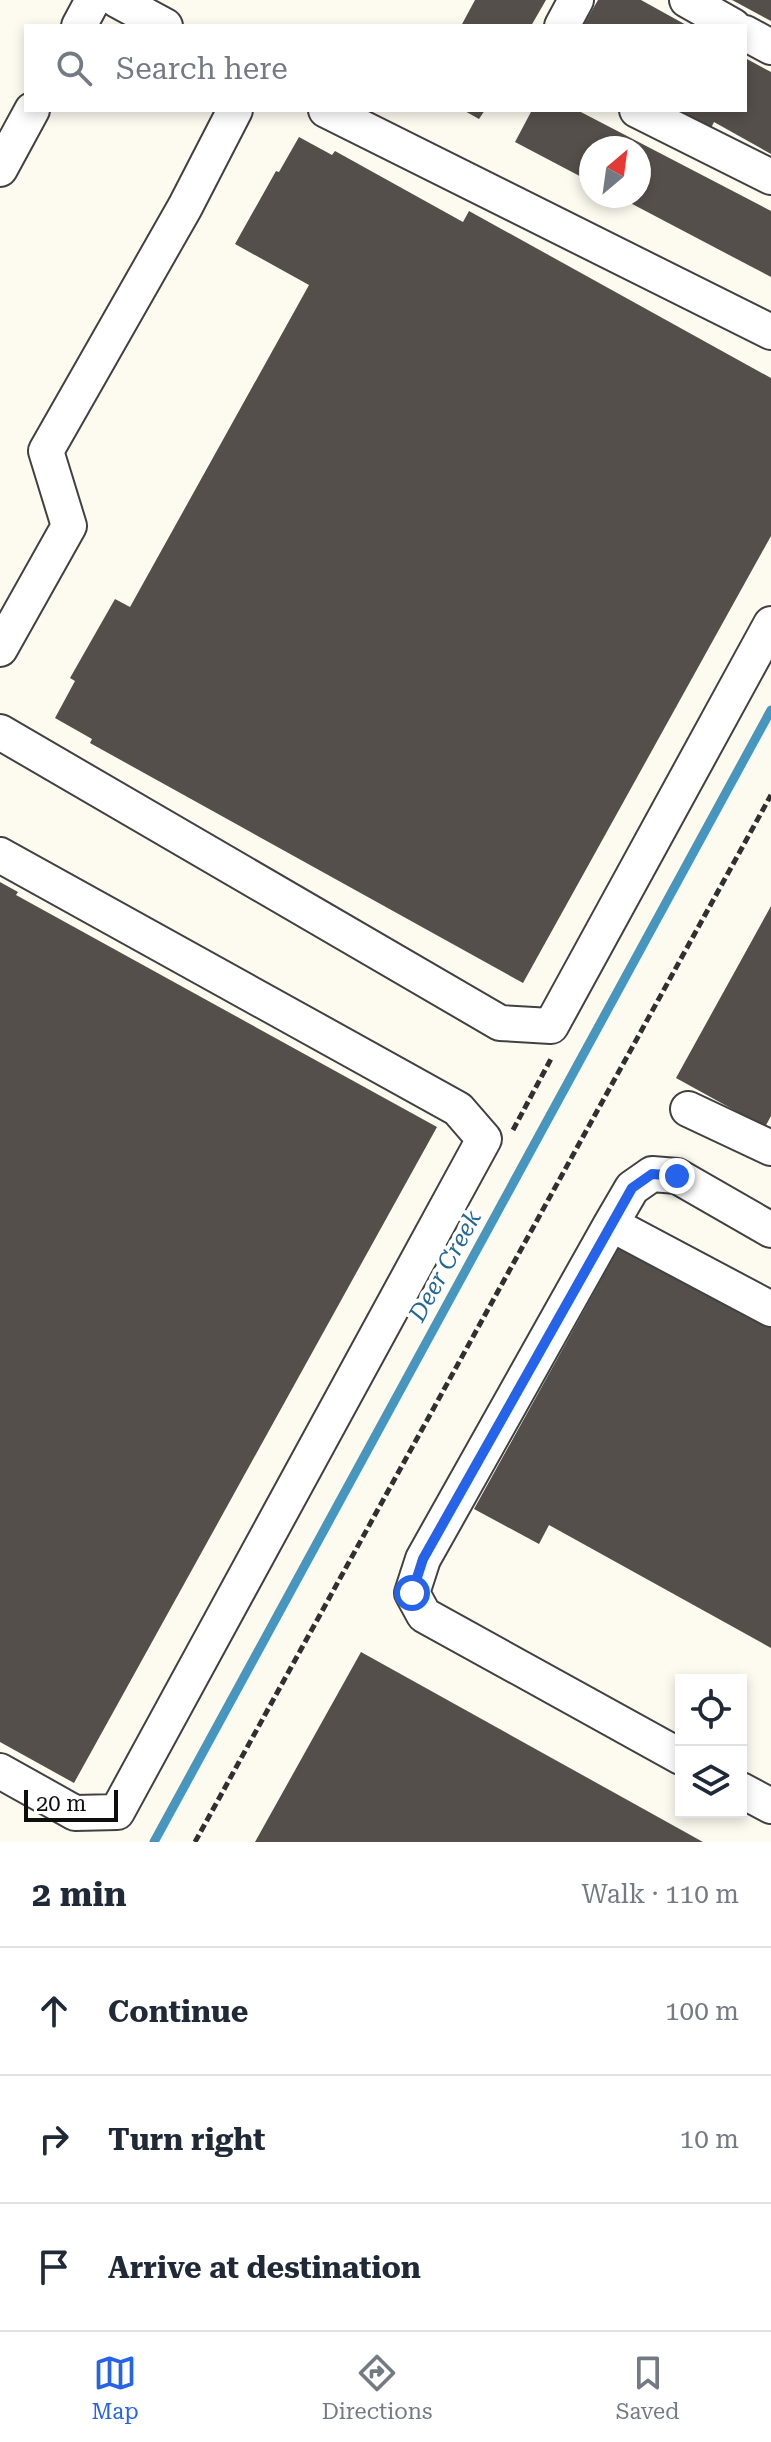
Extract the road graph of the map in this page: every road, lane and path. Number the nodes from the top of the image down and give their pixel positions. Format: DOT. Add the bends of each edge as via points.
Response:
graph roads {
  1 [pos="93,0"];
  2 [pos="117,0"];
  3 [pos="576,0"];
  4 [pos="687,0"];
  5 [pos="80,24"];
  6 [pos="161,24"];
  7 [pos="563,24"];
  8 [pos="729,24"];
  9 [pos="747,34"];
  10 [pos="771,47"];
  11 [pos="31,112"];
  12 [pos="234,112"];
  13 [pos="330,112"];
  14 [pos="641,112"];
  15 [pos="0,169"];
  16 [pos="771,177"];
  17 [pos="771,332"];
  18 [pos="771,624"];
  19 [pos="0,649"];
  20 [pos="0,732"];
  21 [pos="771,795"];
  22 [pos="0,855"];
  23 [pos="688,1109"];
  24 [pos="771,1148"];
  25 [pos="611,1224"];
  26 [pos="771,1230"];
  27 [pos="771,1309"];
  28 [pos="675,1754"];
  29 [pos="0,1771"];
  30 [pos="747,1793"];
  31 [pos="771,1806"];
  32 [pos="195,1842"];
  1 -- 5 [label="street"];
  2 -- 6 [label="street"];
  3 -- 7 [label="street"];
  4 -- 8 [label="street"];
  9 -- 10 [label="street"];
  11 -- 15 [label="street"];
  12 -- 19 [label="street" via="46,451 69,526"];
  13 -- 17 [label="street"];
  14 -- 16 [label="street"];
  18 -- 20 [label="street" via="551,1026 500,1023"];
  21 -- 32 [label="path"];
  22 -- 29 [label="street" via="458,1109 484,1139 117,1812 75,1813"];
  23 -- 24 [label="street"];
  25 -- 26 [label="street" via="632,1188 652,1174 677,1176"];
  25 -- 27 [label="street"];
  25 -- 28 [label="street" via="423,1559 412,1593 424,1615"];
  30 -- 31 [label="street"];
}
